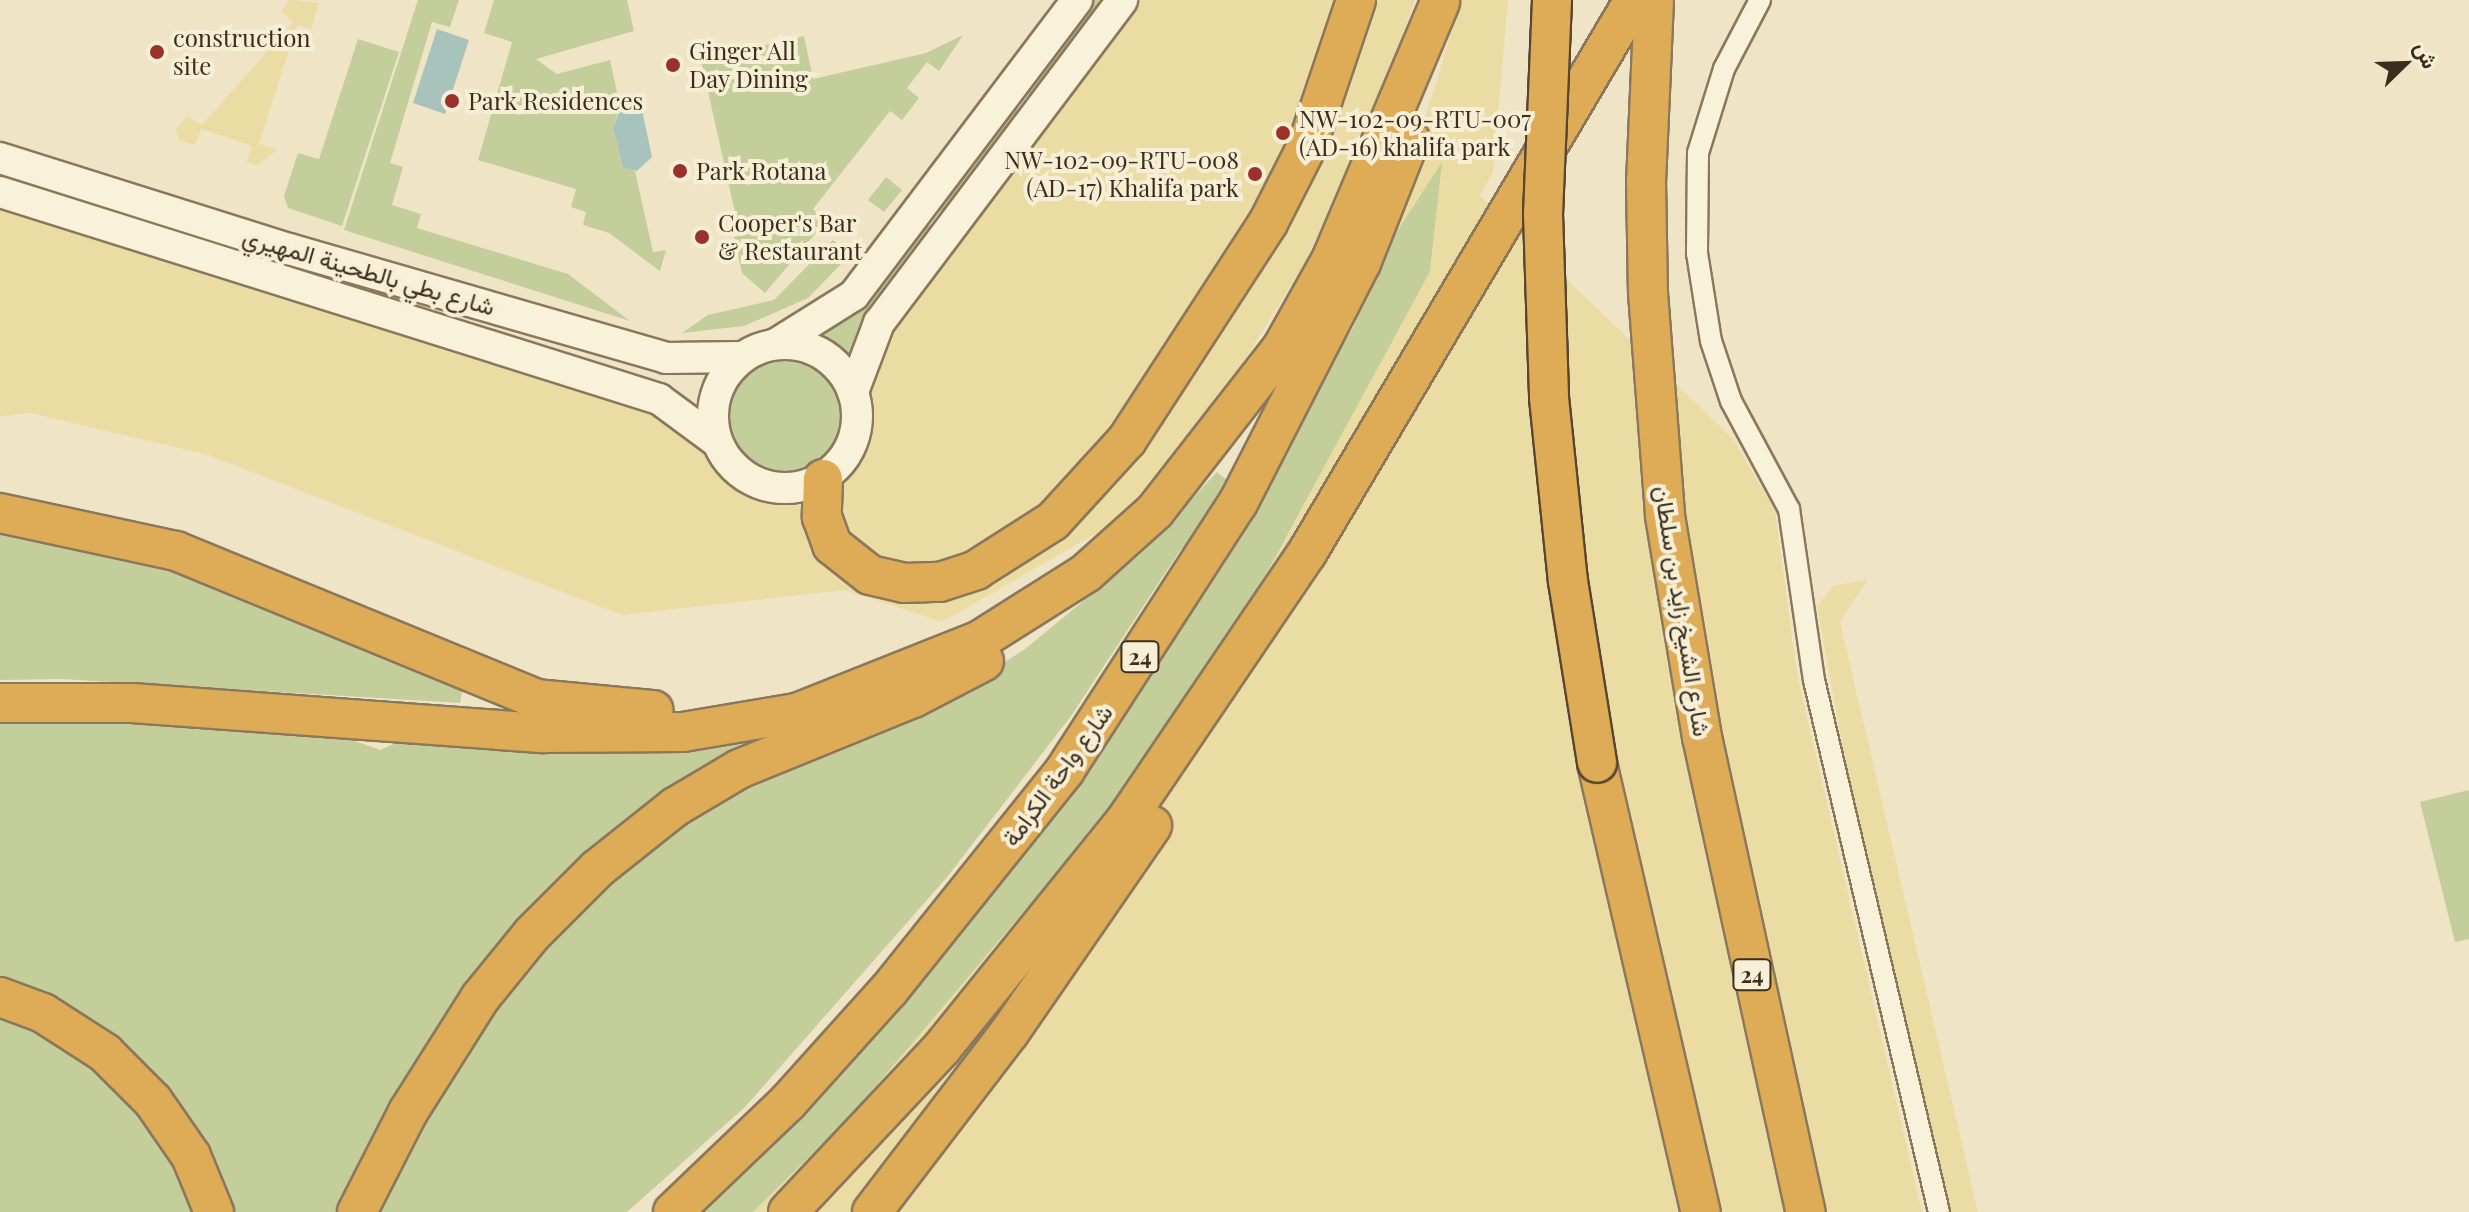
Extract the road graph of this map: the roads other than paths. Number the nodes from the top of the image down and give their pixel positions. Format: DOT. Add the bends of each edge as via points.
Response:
graph roads {
  1 [pos="1077,0"];
  2 [pos="1122,0"];
  3 [pos="1356,0"];
  4 [pos="1552,0"];
  5 [pos="1634,0"];
  6 [pos="1654,0"];
  7 [pos="1760,0"];
  8 [pos="1440,1"];
  9 [pos="0,158"];
  10 [pos="0,192"];
  11 [pos="776,344"];
  12 [pos="742,357"];
  13 [pos="853,392"];
  14 [pos="716,441"];
  15 [pos="823,479"];
  16 [pos="0,494"];
  17 [pos="0,513"];
  18 [pos="1307,553"];
  19 [pos="1086,573"];
  20 [pos="279,592"];
  21 [pos="874,685"];
  22 [pos="0,703"];
  23 [pos="0,997"];
  24 [pos="214,1212"];
  25 [pos="357,1212"];
  26 [pos="673,1212"];
  27 [pos="788,1212"];
  28 [pos="872,1212"];
  29 [pos="1701,1212"];
  30 [pos="1806,1212"];
  31 [pos="1939,1212"];
  1 -- 11 [label="street" via="854,295 817,323"];
  2 -- 13 [label="street" via="879,323"];
  3 -- 15 [label="highway" via="1307,146 1268,223 1127,440 1053,521 976,570 940,582 904,583 870,575 832,545 822,517"];
  4 -- 29 [label="highway, bridge" via="1543,214 1549,398 1568,581 1597,763"];
  5 -- 18 [label="highway"];
  6 -- 30 [label="highway, شارع الشيخ زايد بن سلطان / 24" via="1646,181 1648,293 1665,516 1702,737"];
  7 -- 31 [label="street" via="1724,69 1698,153 1697,253 1711,341 1731,401 1789,509 1814,680"];
  8 -- 19 [label="highway" via="1332,258 1282,348 1155,511"];
  8 -- 26 [label="highway, شارع واحة الكرامة / 24" via="1407,150 1361,263 1238,503 1182,595 1065,770 960,904 788,1102"];
  9 -- 12 [label="street, شارع بطي بالطحينة المهيري" via="289,249 666,358"];
  10 -- 14 [label="street, شارع بطي بالطحينة المهيري" via="659,399"];
  11 -- 12 [label="street"];
  11 -- 13 [label="street" via="800,345 823,354"];
  12 -- 14 [label="street" via="718,386 712,423"];
  13 -- 15 [label="street" via="853,441 842,462"];
  14 -- 15 [label="street" via="734,468 761,485 782,489"];
  16 -- 20 [label="highway" via="110,515 189,539 233,560"];
  17 -- 20 [label="highway" via="176,551"];
  18 -- 27 [label="highway" via="1126,820 1049,920 922,1070"];
  18 -- 28 [label="highway" via="1278,627 1180,785 1009,1033"];
  19 -- 21 [label="highway" via="980,640"];
  19 -- 25 [label="highway" via="1032,626 984,661 913,698 739,769 675,807 597,869 532,934 480,998 408,1112"];
  20 -- 21 [label="highway" via="536,699 631,711 731,709"];
  21 -- 22 [label="highway" via="769,720 637,734 132,703"];
  23 -- 24 [label="highway" via="43,1013 105,1053 153,1101 191,1156"];
}
